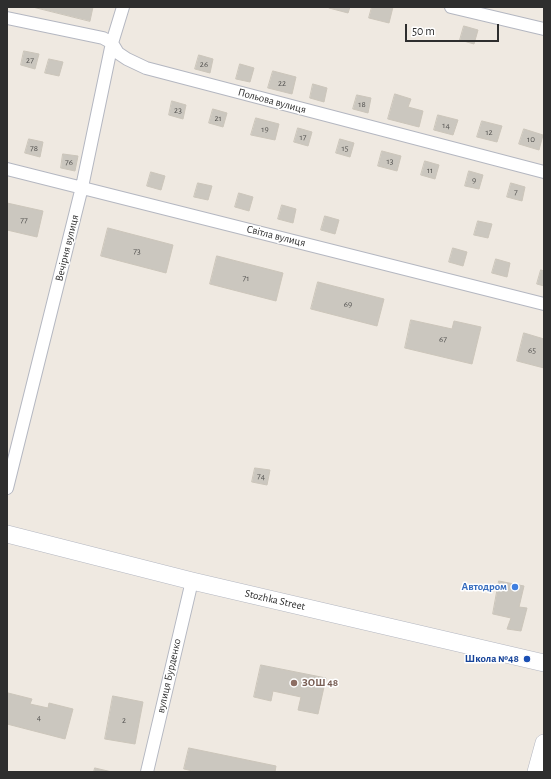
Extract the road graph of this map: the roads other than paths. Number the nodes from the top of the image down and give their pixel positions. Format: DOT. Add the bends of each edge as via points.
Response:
graph roads {
  1 [pos="123,7"];
  2 [pos="451,7"];
  3 [pos="7,18"];
  4 [pos="544,29"];
  5 [pos="112,43"];
  6 [pos="7,169"];
  7 [pos="544,172"];
  8 [pos="82,188"];
  9 [pos="544,304"];
  10 [pos="7,488"];
  11 [pos="7,534"];
  12 [pos="192,581"];
  13 [pos="544,663"];
  14 [pos="544,743"];
  15 [pos="148,772"];
  16 [pos="536,772"];
  1 -- 5 [label="street, Вечірня вулиця"];
  2 -- 4 [label="street"];
  3 -- 5 [label="street, Польова вулиця" via="102,38"];
  5 -- 7 [label="street, Польова вулиця" via="127,59 146,68"];
  5 -- 8 [label="street, Вечірня вулиця"];
  6 -- 8 [label="street, Світла вулиця"];
  8 -- 9 [label="street, Світла вулиця"];
  8 -- 10 [label="street, Вечірня вулиця"];
  11 -- 12 [label="street, Stozhka Street"];
  12 -- 13 [label="street, Stozhka Street"];
  12 -- 15 [label="street, вулиця Бурденко"];
  14 -- 16 [label="street"];
}
